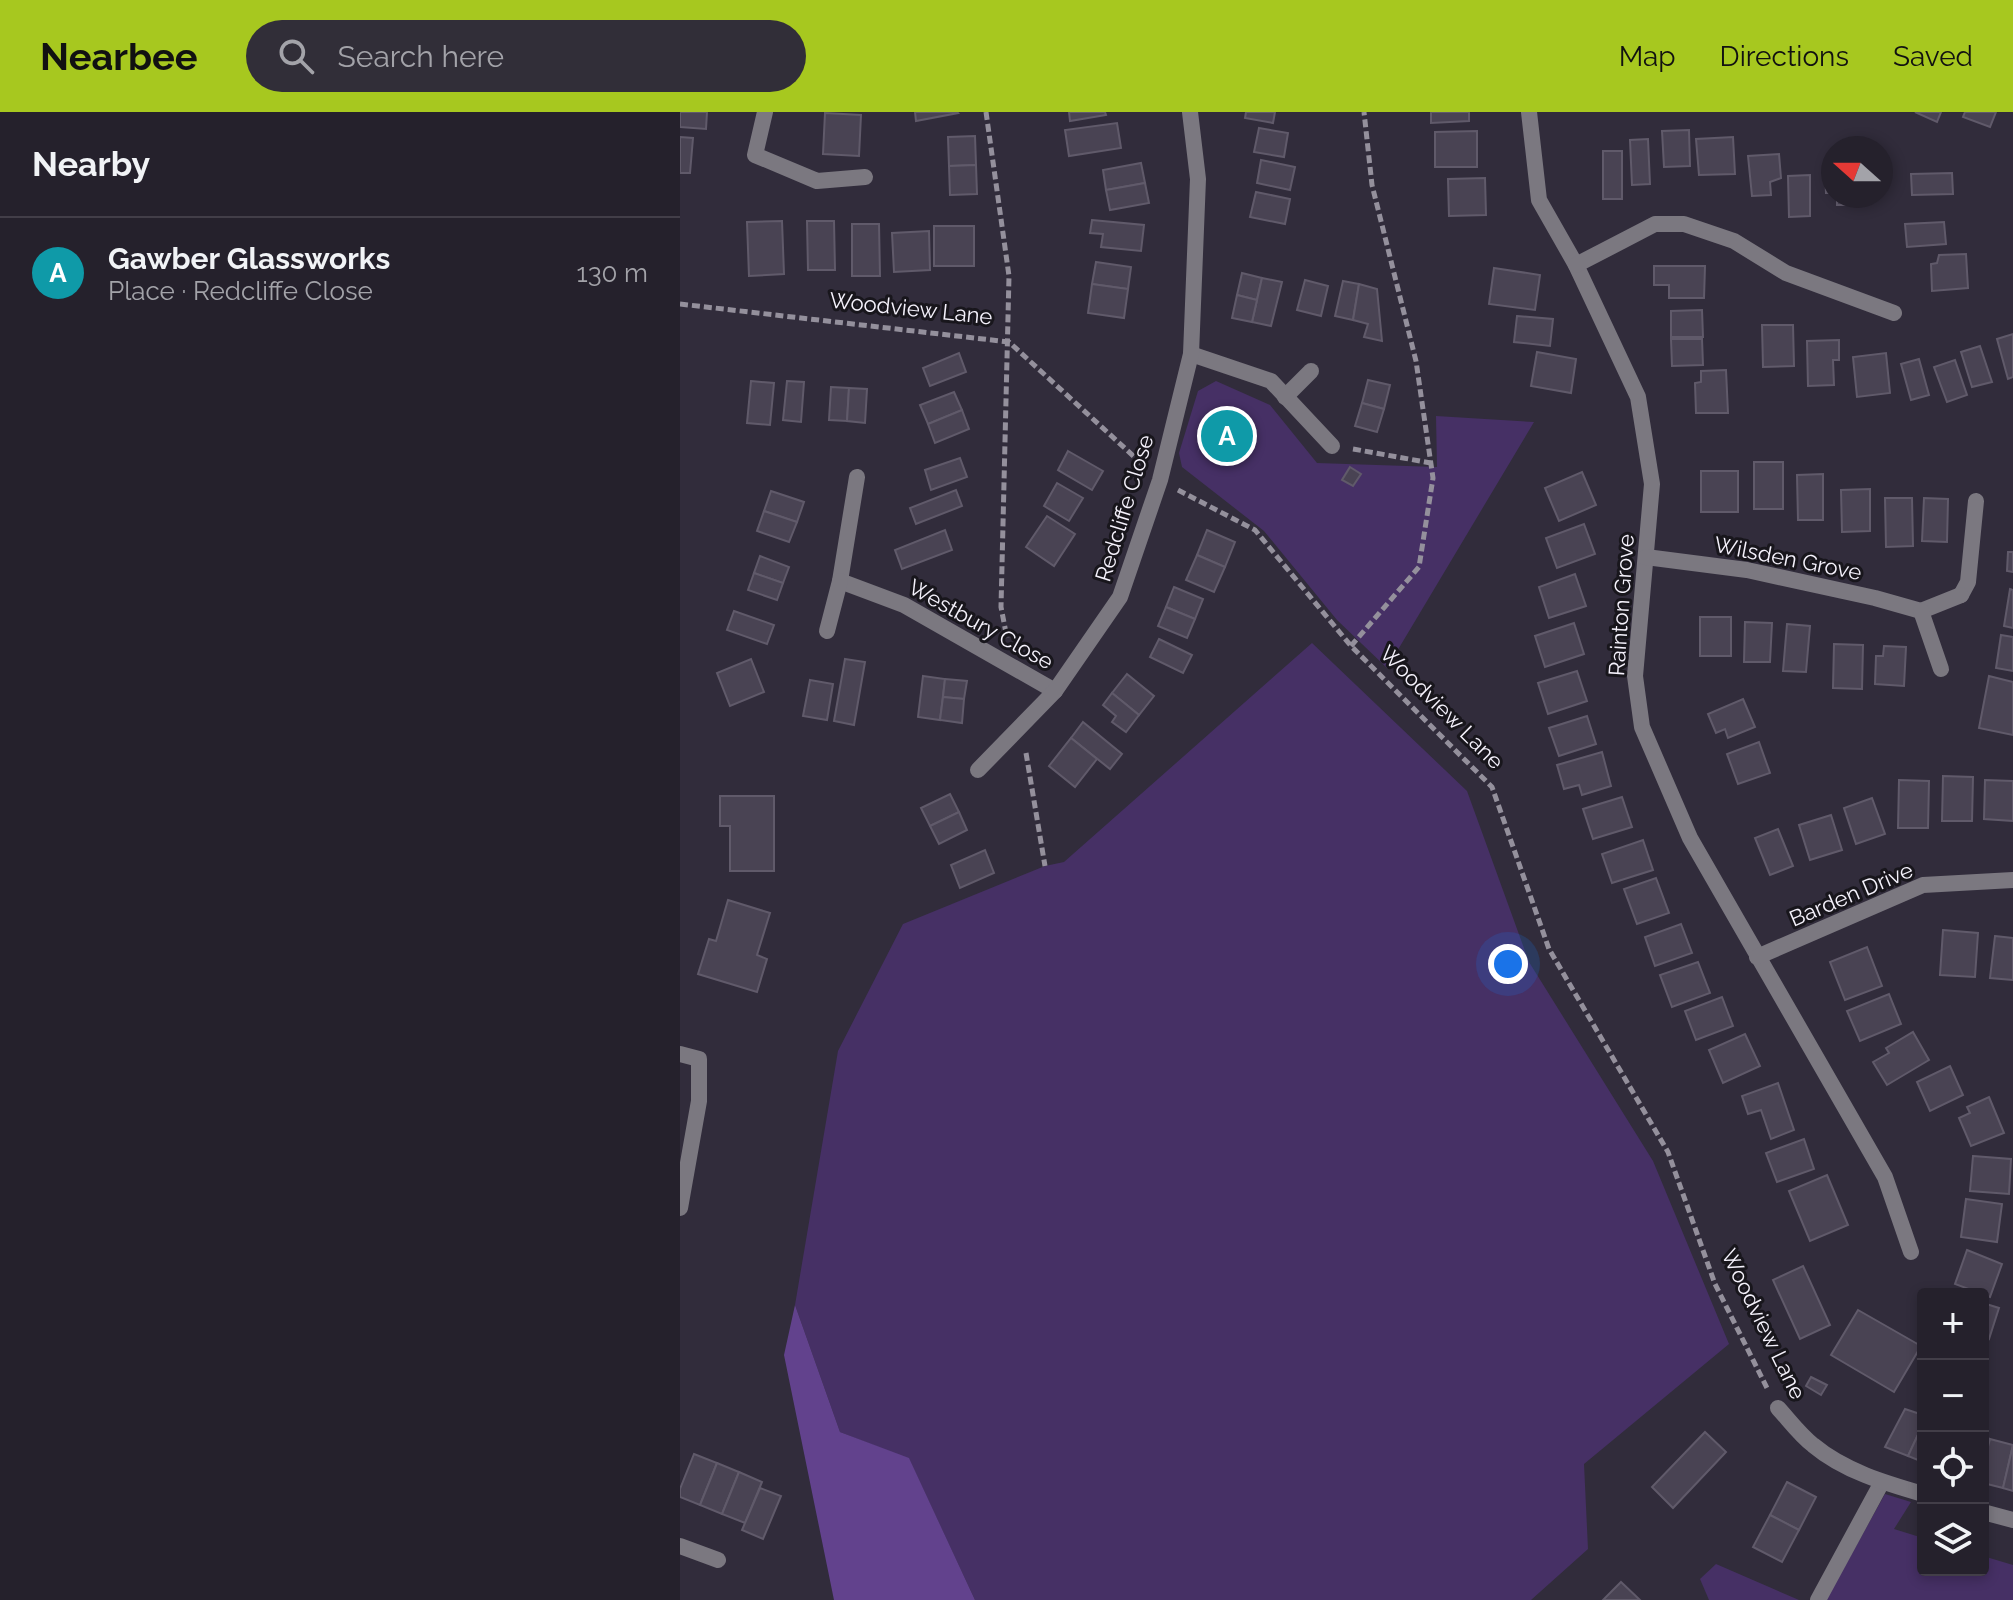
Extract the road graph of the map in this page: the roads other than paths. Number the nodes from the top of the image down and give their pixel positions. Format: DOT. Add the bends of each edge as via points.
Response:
graph roads {
  1 [pos="765,112"];
  2 [pos="1190,112"];
  3 [pos="1529,112"];
  4 [pos="865,177"];
  5 [pos="1576,265"];
  6 [pos="1894,313"];
  7 [pos="1191,354"];
  8 [pos="1311,371"];
  9 [pos="1285,397"];
  10 [pos="1332,446"];
  11 [pos="857,477"];
  12 [pos="1976,501"];
  13 [pos="1646,557"];
  14 [pos="840,581"];
  15 [pos="1921,611"];
  16 [pos="827,631"];
  17 [pos="1941,669"];
  18 [pos="1055,691"];
  19 [pos="978,770"];
  20 [pos="2013,880"];
  21 [pos="1757,957"];
  22 [pos="680,1054"];
  23 [pos="680,1208"];
  24 [pos="1911,1252"];
  25 [pos="1778,1408"];
  26 [pos="1882,1482"];
  27 [pos="1917,1492"];
  28 [pos="1989,1514"];
  29 [pos="2013,1520"];
  30 [pos="680,1546"];
  31 [pos="718,1560"];
  32 [pos="1818,1600"];
  1 -- 4 [label="street" via="755,155 817,181"];
  2 -- 7 [label="street, Redcliffe Close" via="1198,179"];
  3 -- 5 [label="street, Rainton Grove" via="1539,200"];
  5 -- 6 [label="street" via="1655,224 1684,224 1734,241 1786,273"];
  5 -- 13 [label="street, Rainton Grove" via="1638,397 1652,484"];
  7 -- 9 [label="street" via="1271,381"];
  7 -- 18 [label="street, Redcliffe Close" via="1160,480 1120,597"];
  8 -- 9 [label="street"];
  9 -- 10 [label="street"];
  11 -- 14 [label="street"];
  12 -- 15 [label="street" via="1968,582 1961,595"];
  13 -- 15 [label="street, Wilsden Grove" via="1747,570"];
  13 -- 21 [label="street, Rainton Grove" via="1635,676 1642,727 1690,838"];
  14 -- 16 [label="street"];
  14 -- 18 [label="street, Westbury Close" via="904,605"];
  15 -- 17 [label="street"];
  18 -- 19 [label="street, Redcliffe Close"];
  20 -- 21 [label="street, Barden Drive" via="1923,885"];
  21 -- 24 [label="street, Rainton Grove" via="1885,1177"];
  22 -- 23 [label="street" via="699,1059 699,1101"];
  25 -- 26 [label="street, Woodview Lane" via="1813,1445"];
  26 -- 27 [label="street, Woodview Lane"];
  26 -- 32 [label="street"];
  28 -- 29 [label="street"];
  30 -- 31 [label="street"];
}
